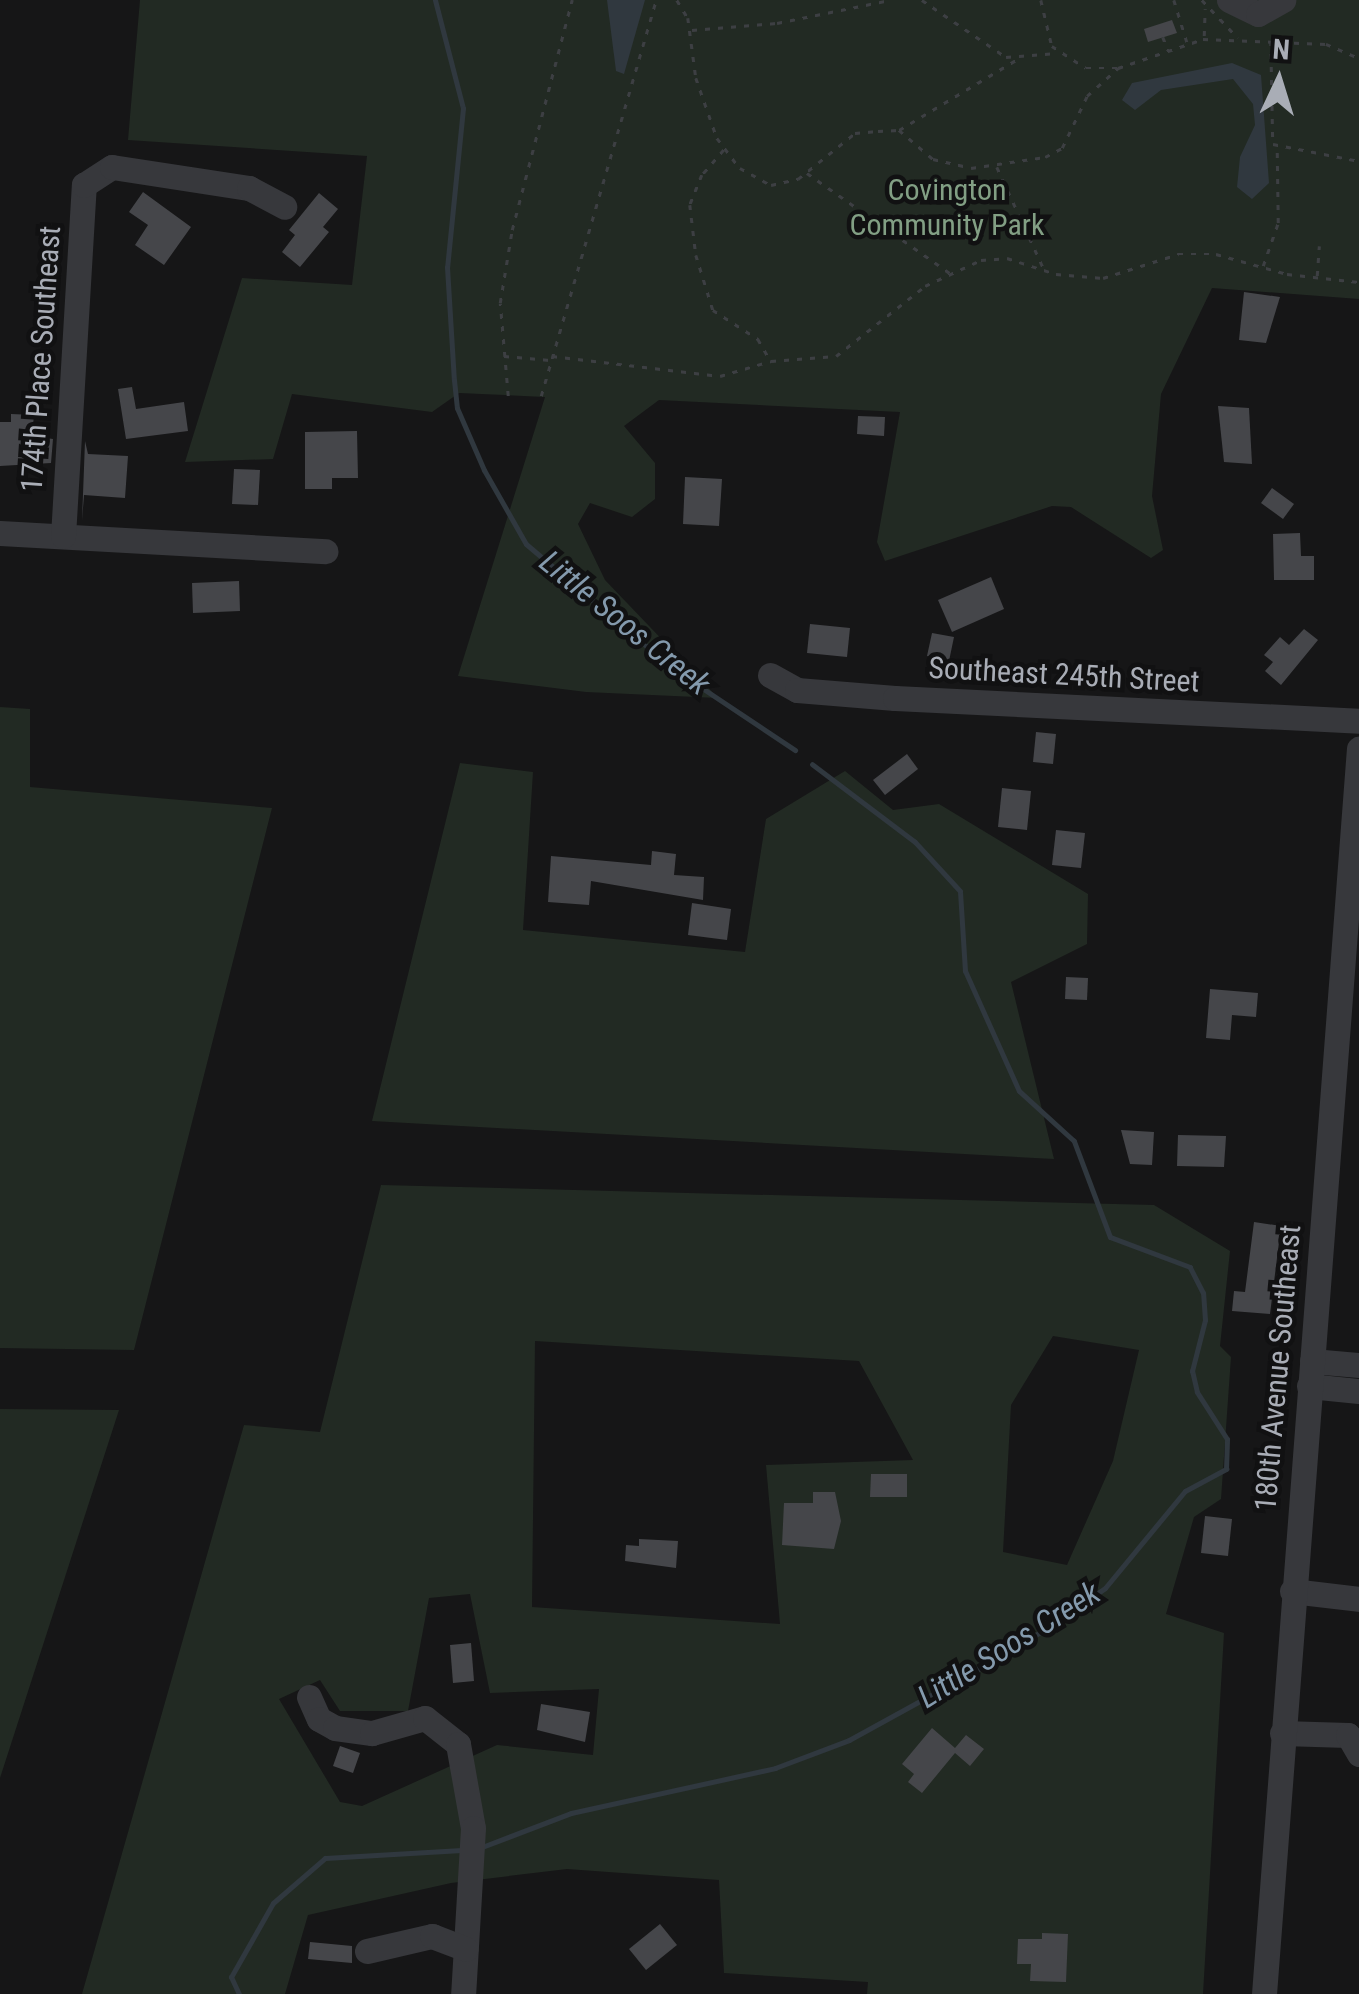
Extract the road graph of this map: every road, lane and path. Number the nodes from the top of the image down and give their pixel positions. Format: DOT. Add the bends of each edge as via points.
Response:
graph roads {
  1 [pos="572,0"];
  2 [pos="656,0"];
  3 [pos="677,0"];
  4 [pos="890,0"];
  5 [pos="922,0"];
  6 [pos="1041,0"];
  7 [pos="1174,0"];
  8 [pos="1202,0"];
  9 [pos="1283,0"];
  10 [pos="1217,4"];
  11 [pos="690,30"];
  12 [pos="1163,37"];
  13 [pos="1238,38"];
  14 [pos="1204,39"];
  15 [pos="1271,40"];
  16 [pos="1187,44"];
  17 [pos="1168,50"];
  18 [pos="1057,53"];
  19 [pos="1359,58"];
  20 [pos="1017,59"];
  21 [pos="1118,68"];
  22 [pos="898,130"];
  23 [pos="1276,146"];
  24 [pos="724,150"];
  25 [pos="1359,161"];
  26 [pos="997,166"];
  27 [pos="806,172"];
  28 [pos="284,207"];
  29 [pos="1319,246"];
  30 [pos="1263,266"];
  31 [pos="1044,268"];
  32 [pos="951,274"];
  33 [pos="1317,277"];
  34 [pos="1359,282"];
  35 [pos="502,356"];
  36 [pos="551,358"];
  37 [pos="771,361"];
  38 [pos="508,396"];
  39 [pos="541,396"];
  40 [pos="0,532"];
  41 [pos="62,536"];
  42 [pos="326,551"];
  43 [pos="770,675"];
  44 [pos="1359,721"];
  45 [pos="1359,748"];
  46 [pos="1356,817"];
  47 [pos="1353,924"];
  48 [pos="1359,1365"];
  49 [pos="1311,1373"];
  50 [pos="1359,1391"];
  51 [pos="1292,1592"];
  52 [pos="1359,1597"];
  53 [pos="309,1697"];
  54 [pos="1282,1732"];
  55 [pos="1355,1739"];
  56 [pos="466,1950"];
  57 [pos="367,1951"];
  58 [pos="463,1994"];
  59 [pos="1264,1994"];
  1 -- 35 [label="path" via="512,230 500,303"];
  2 -- 36 [label="path"];
  3 -- 11 [label="path"];
  4 -- 11 [label="path" via="761,26"];
  5 -- 20 [label="path" via="986,47"];
  6 -- 18 [label="path" via="1044,28"];
  7 -- 16 [label="path"];
  8 -- 10 [label="path"];
  9 -- 10 [label="street" via="1258,14"];
  10 -- 13 [label="path"];
  10 -- 14 [label="path"];
  11 -- 24 [label="path" via="696,78"];
  12 -- 17 [label="path"];
  13 -- 14 [label="path"];
  13 -- 15 [label="path"];
  14 -- 16 [label="path"];
  15 -- 19 [label="path" via="1336,46"];
  15 -- 23 [label="path" via="1268,128"];
  16 -- 17 [label="path"];
  17 -- 21 [label="path"];
  18 -- 20 [label="path"];
  18 -- 21 [label="path" via="1086,68"];
  20 -- 22 [label="path"];
  21 -- 26 [label="path" via="1086,96 1062,148"];
  22 -- 26 [label="path" via="946,164"];
  22 -- 27 [label="path" via="855,133"];
  23 -- 25 [label="path"];
  23 -- 30 [label="path" via="1278,223"];
  24 -- 27 [label="path" via="771,185"];
  24 -- 37 [label="path" via="702,175 690,205 696,255 713,310 758,340"];
  26 -- 31 [label="path"];
  27 -- 32 [label="path"];
  28 -- 41 [label="street, 174th Place Southeast" via="249,188 112,167 84,185"];
  29 -- 33 [label="path"];
  30 -- 31 [label="path" via="1194,253 1103,278"];
  30 -- 33 [label="path"];
  31 -- 32 [label="path" via="1008,258"];
  32 -- 37 [label="path" via="906,300 852,350 819,360"];
  33 -- 34 [label="path"];
  35 -- 36 [label="path"];
  35 -- 38 [label="path"];
  36 -- 37 [label="path" via="720,376"];
  36 -- 39 [label="path"];
  40 -- 41 [label="street"];
  41 -- 42 [label="street"];
  43 -- 44 [label="street, Southeast 245th Street" via="797,690 856,695"];
  45 -- 46 [label="street, 180th Avenue Southeast"];
  46 -- 47 [label="street, 180th Avenue Southeast"];
  47 -- 49 [label="street, 180th Avenue Southeast"];
  48 -- 49 [label="street"];
  49 -- 50 [label="street"];
  49 -- 51 [label="street, 180th Avenue Southeast"];
  51 -- 52 [label="street"];
  51 -- 54 [label="street, 180th Avenue Southeast"];
  53 -- 56 [label="street" via="318,1719 352,1733 425,1718 458,1744 474,1828"];
  54 -- 55 [label="street"];
  54 -- 59 [label="street, 180th Avenue Southeast"];
  56 -- 57 [label="street" via="432,1936"];
  56 -- 58 [label="street"];
}
